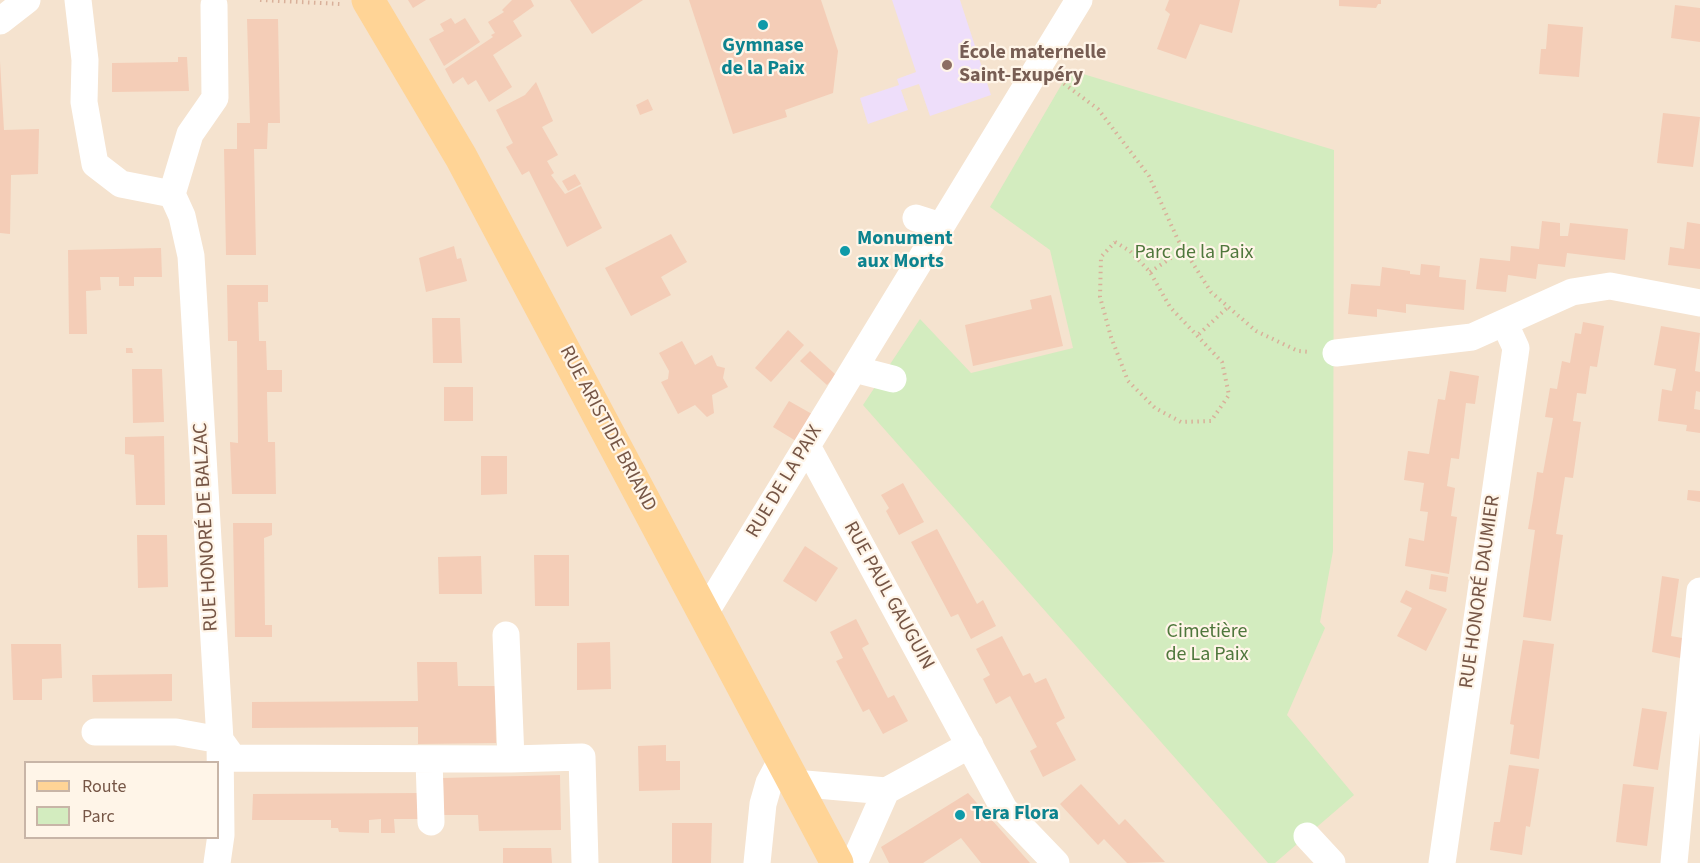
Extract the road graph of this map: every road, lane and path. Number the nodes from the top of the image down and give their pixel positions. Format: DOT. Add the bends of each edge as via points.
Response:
graph roads {
  1 [pos="27,0"];
  2 [pos="78,0"];
  3 [pos="260,0"];
  4 [pos="1079,0"];
  5 [pos="371,4"];
  6 [pos="214,5"];
  7 [pos="0,21"];
  8 [pos="1039,66"];
  9 [pos="172,194"];
  10 [pos="1183,250"];
  11 [pos="1150,272"];
  12 [pos="1700,303"];
  13 [pos="1228,307"];
  14 [pos="1505,324"];
  15 [pos="1199,334"];
  16 [pos="857,352"];
  17 [pos="1340,353"];
  18 [pos="893,379"];
  19 [pos="807,446"];
  20 [pos="1700,591"];
  21 [pos="705,613"];
  22 [pos="506,635"];
  23 [pos="95,732"];
  24 [pos="220,740"];
  25 [pos="970,745"];
  26 [pos="512,759"];
  27 [pos="429,760"];
  28 [pos="788,771"];
  29 [pos="886,791"];
  30 [pos="431,822"];
  31 [pos="1307,836"];
  32 [pos="217,863"];
  33 [pos="585,863"];
  34 [pos="757,863"];
  35 [pos="837,863"];
  36 [pos="855,863"];
  37 [pos="1056,863"];
  38 [pos="1332,863"];
  39 [pos="1442,863"];
  40 [pos="1674,863"];
  1 -- 7 [label="street"];
  2 -- 9 [label="street" via="85,60 84,102 95,164 121,184"];
  3 -- 5 [label="path"];
  4 -- 8 [label="street, RUE DE LA PAIX"];
  5 -- 21 [label="main road, RUE ARISTIDE BRIAND" via="461,158"];
  6 -- 9 [label="street" via="215,98 190,134"];
  8 -- 10 [label="path" via="1098,109 1149,176"];
  8 -- 16 [label="street, RUE DE LA PAIX" via="929,222"];
  9 -- 24 [label="street, RUE HONORÉ DE BALZAC" via="182,216 191,256"];
  10 -- 11 [label="path"];
  10 -- 13 [label="path" via="1211,292"];
  11 -- 15 [label="path" via="1170,307"];
  11 -- 15 [label="path" via="1115,242 1101,257 1100,297 1128,381 1155,408 1182,422 1211,421 1229,395 1222,362"];
  12 -- 14 [label="street" via="1610,286 1572,292"];
  13 -- 15 [label="path"];
  13 -- 17 [label="path" via="1256,331 1298,351"];
  14 -- 17 [label="street" via="1472,337"];
  14 -- 39 [label="street, RUE HONORÉ DAUMIER" via="1516,348"];
  16 -- 18 [label="street"];
  16 -- 19 [label="street, RUE DE LA PAIX"];
  19 -- 21 [label="street, RUE DE LA PAIX"];
  19 -- 25 [label="street, RUE PAUL GAUGUIN"];
  20 -- 40 [label="street"];
  21 -- 28 [label="main road, RUE ARISTIDE BRIAND"];
  22 -- 26 [label="street"];
  23 -- 24 [label="street" via="176,732"];
  24 -- 27 [label="street" via="233,758"];
  24 -- 32 [label="street, RUE HONORÉ DE BALZAC" via="221,835"];
  25 -- 29 [label="street"];
  25 -- 37 [label="street, RUE PAUL GAUGUIN" via="1004,808"];
  26 -- 27 [label="street"];
  26 -- 33 [label="street" via="582,757"];
  27 -- 30 [label="street"];
  28 -- 29 [label="street"];
  28 -- 34 [label="street" via="769,783"];
  28 -- 35 [label="main road, RUE ARISTIDE BRIAND"];
  29 -- 36 [label="street"];
  31 -- 38 [label="street"];
}
